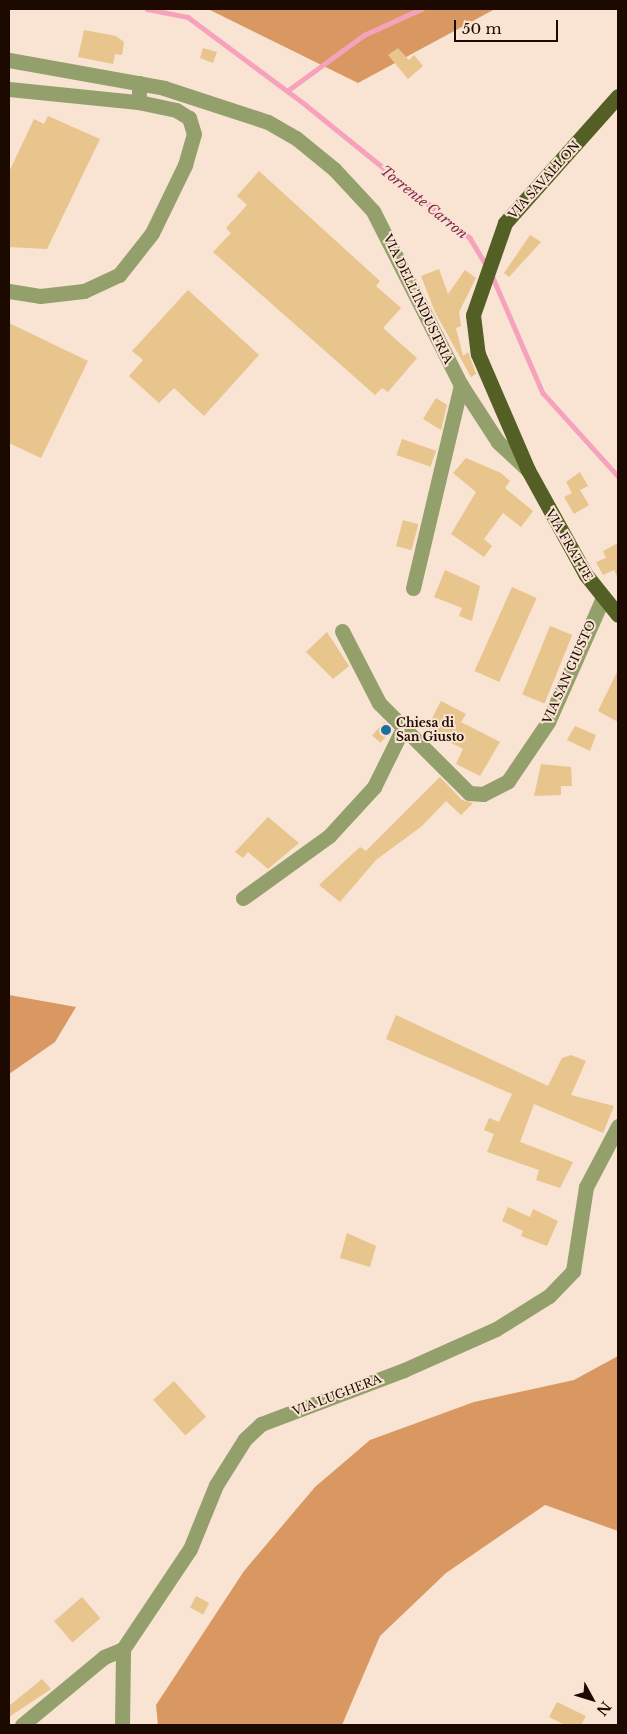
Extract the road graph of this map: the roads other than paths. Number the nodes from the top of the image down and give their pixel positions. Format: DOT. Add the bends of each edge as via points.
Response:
graph roads {
  1 [pos="9,60"];
  2 [pos="140,83"];
  3 [pos="9,89"];
  4 [pos="618,96"];
  5 [pos="138,102"];
  6 [pos="9,291"];
  7 [pos="461,385"];
  8 [pos="528,470"];
  9 [pos="413,588"];
  10 [pos="602,600"];
  11 [pos="618,615"];
  12 [pos="342,631"];
  13 [pos="403,728"];
  14 [pos="243,898"];
  15 [pos="618,1126"];
  16 [pos="123,1649"];
  17 [pos="22,1725"];
  18 [pos="122,1725"];
  1 -- 2 [label="street, VIA DELL'INDUSTRIA"];
  2 -- 5 [label="street"];
  2 -- 7 [label="street, VIA DELL'INDUSTRIA" via="268,122 334,169 377,219"];
  3 -- 5 [label="street"];
  4 -- 8 [label="main road, VIA SAVALLON" via="497,236 473,315 478,354"];
  5 -- 6 [label="street" via="176,110 189,118 194,134 186,165 152,234 119,274 92,288 40,296"];
  7 -- 8 [label="street, VIA DELL'INDUSTRIA" via="498,442"];
  7 -- 9 [label="street"];
  8 -- 10 [label="main road, VIA FRATTE"];
  10 -- 11 [label="main road, VIA FRATTE"];
  10 -- 13 [label="street, VIA SAN GIUSTO" via="548,722 508,781 483,794 469,793"];
  12 -- 13 [label="street, VIA SAN GIUSTO" via="379,703"];
  13 -- 14 [label="street" via="374,787 329,836"];
  15 -- 16 [label="street, VIA LUGHERA" via="586,1187 577,1258 563,1283 496,1329 404,1370 261,1424 238,1448 216,1485 190,1549"];
  16 -- 17 [label="street" via="104,1657"];
  16 -- 18 [label="street"];
}
